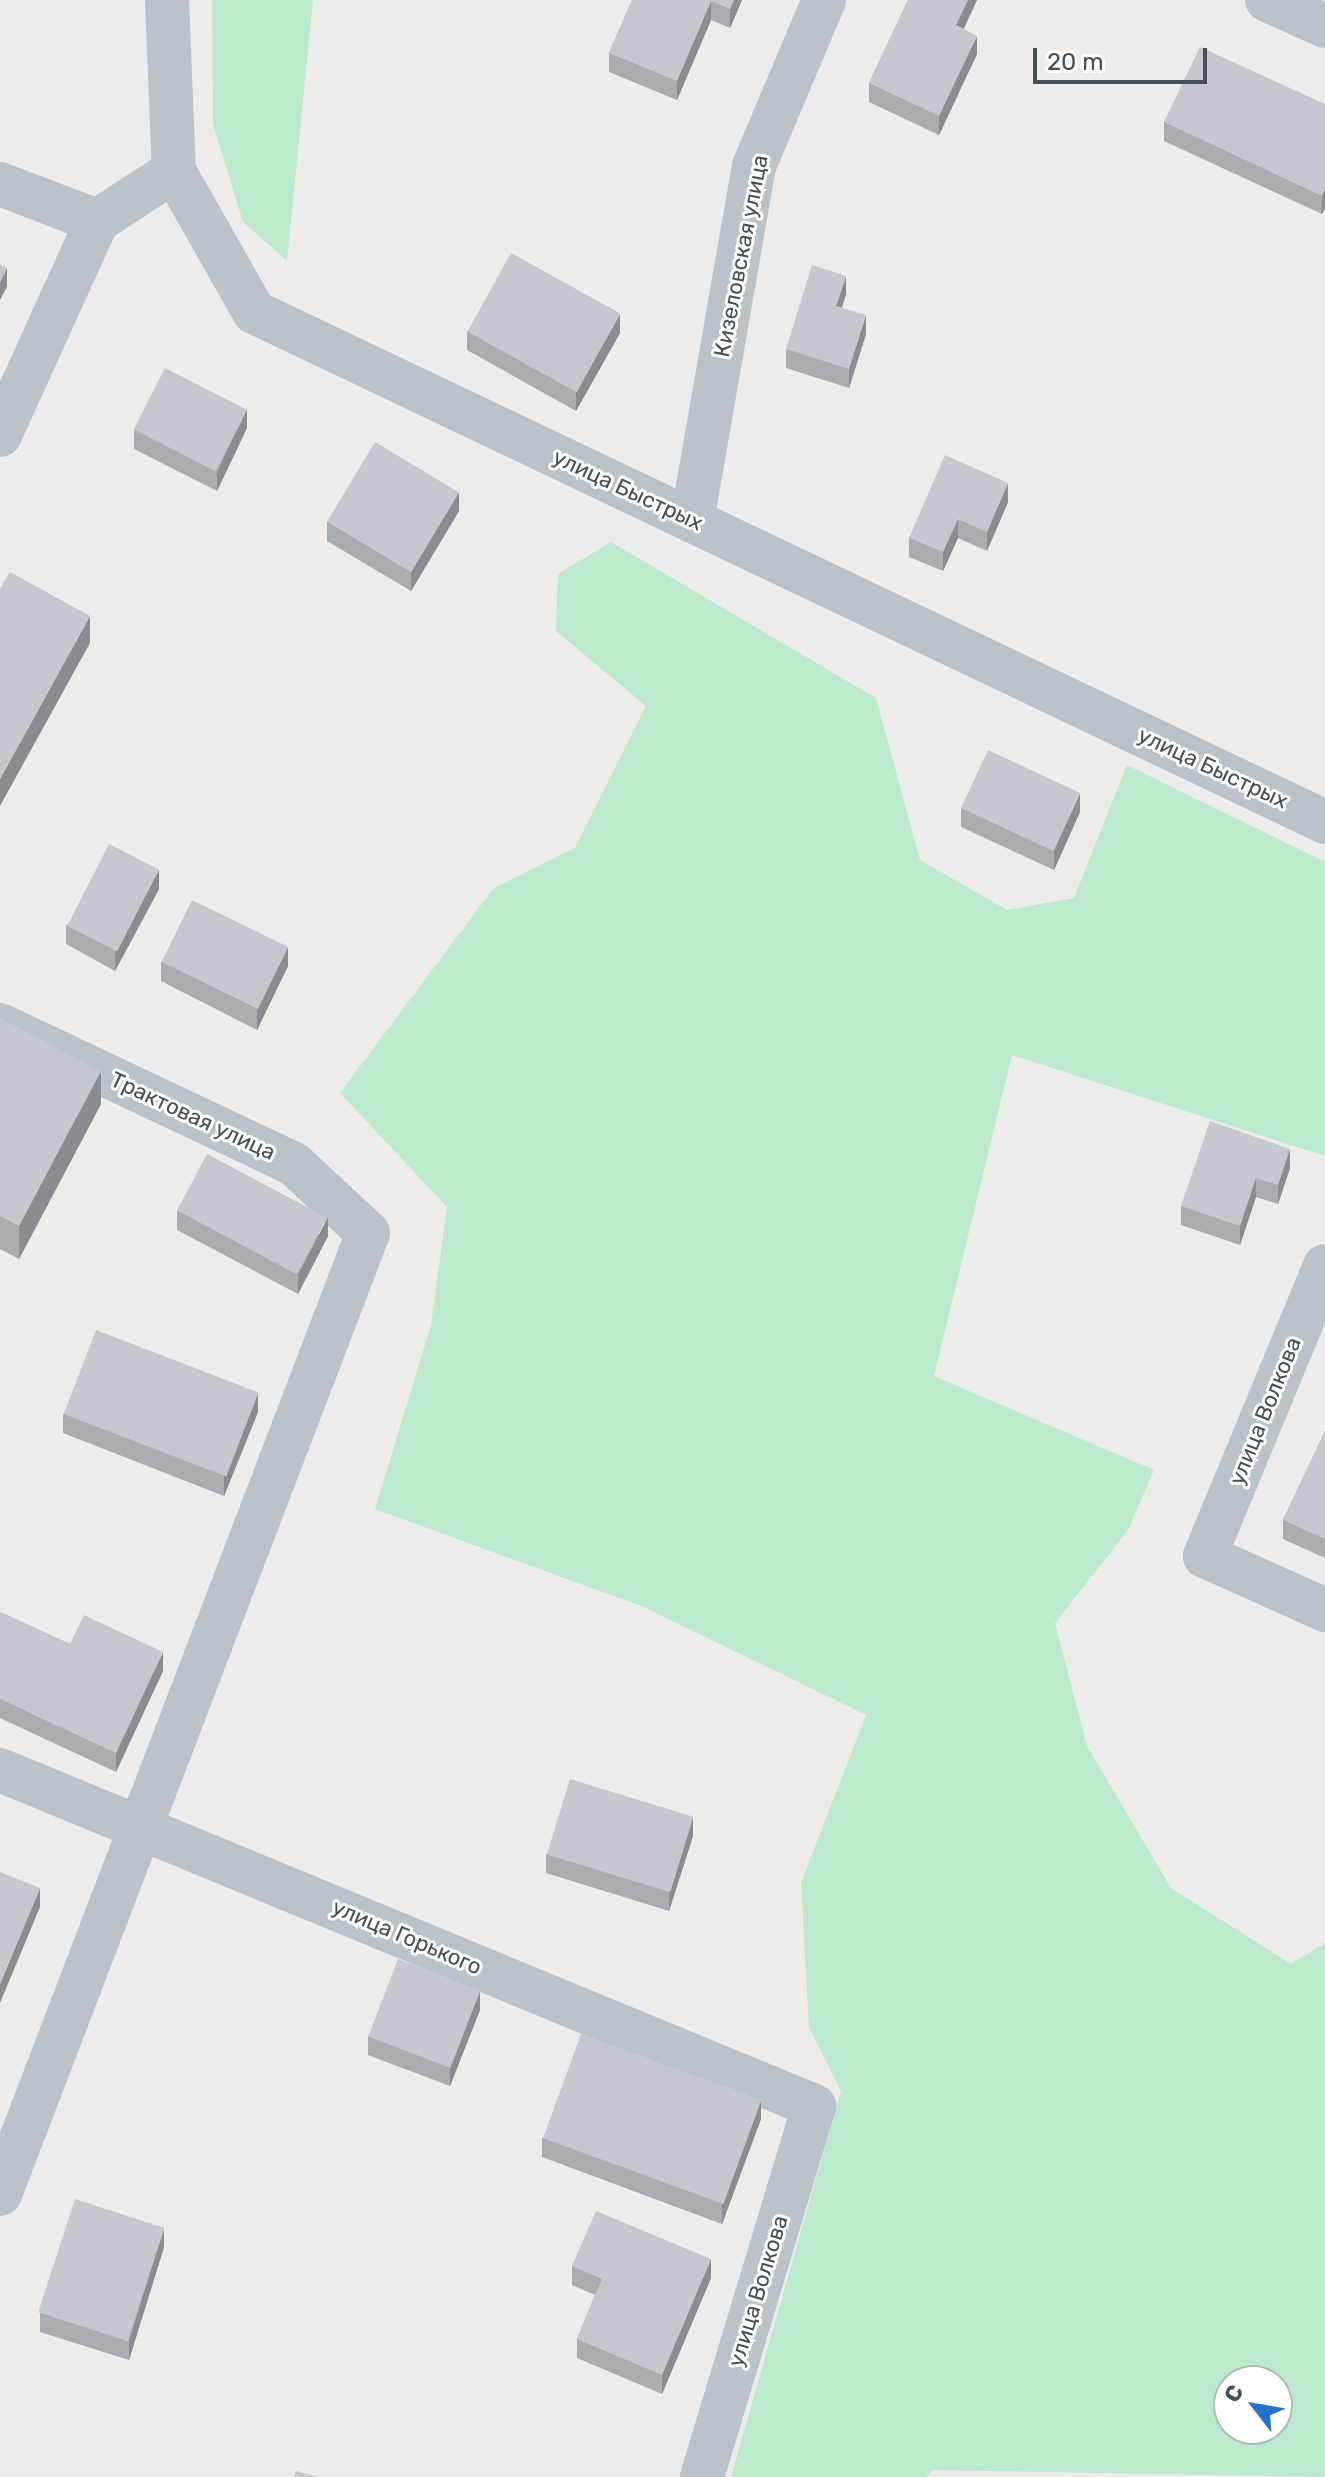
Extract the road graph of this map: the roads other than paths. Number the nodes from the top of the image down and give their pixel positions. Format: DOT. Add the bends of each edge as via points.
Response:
graph roads {
  1 [pos="167,0"];
  2 [pos="824,0"];
  3 [pos="1267,0"];
  4 [pos="1325,26"];
  5 [pos="174,171"];
  6 [pos="0,184"];
  7 [pos="97,221"];
  8 [pos="0,435"];
  9 [pos="692,521"];
  10 [pos="1325,822"];
  11 [pos="0,1025"];
  12 [pos="1325,1266"];
  13 [pos="1325,1610"];
  14 [pos="0,1770"];
  15 [pos="142,1827"];
  16 [pos="814,2106"];
  17 [pos="0,2194"];
  18 [pos="702,2477"];
  1 -- 5 [label="street"];
  2 -- 9 [label="street, Кизеловская улица" via="754,166"];
  3 -- 4 [label="street"];
  5 -- 7 [label="street"];
  5 -- 9 [label="street, улица Быстрых" via="254,312"];
  6 -- 7 [label="street"];
  7 -- 8 [label="street"];
  9 -- 10 [label="street, улица Быстрых"];
  11 -- 15 [label="street, Трактовая улица" via="294,1164 368,1233"];
  12 -- 13 [label="street, улица Волкова" via="1205,1556"];
  14 -- 15 [label="street, улица Горького"];
  15 -- 16 [label="street, улица Горького"];
  15 -- 17 [label="street"];
  16 -- 18 [label="street, улица Волкова"];
}
